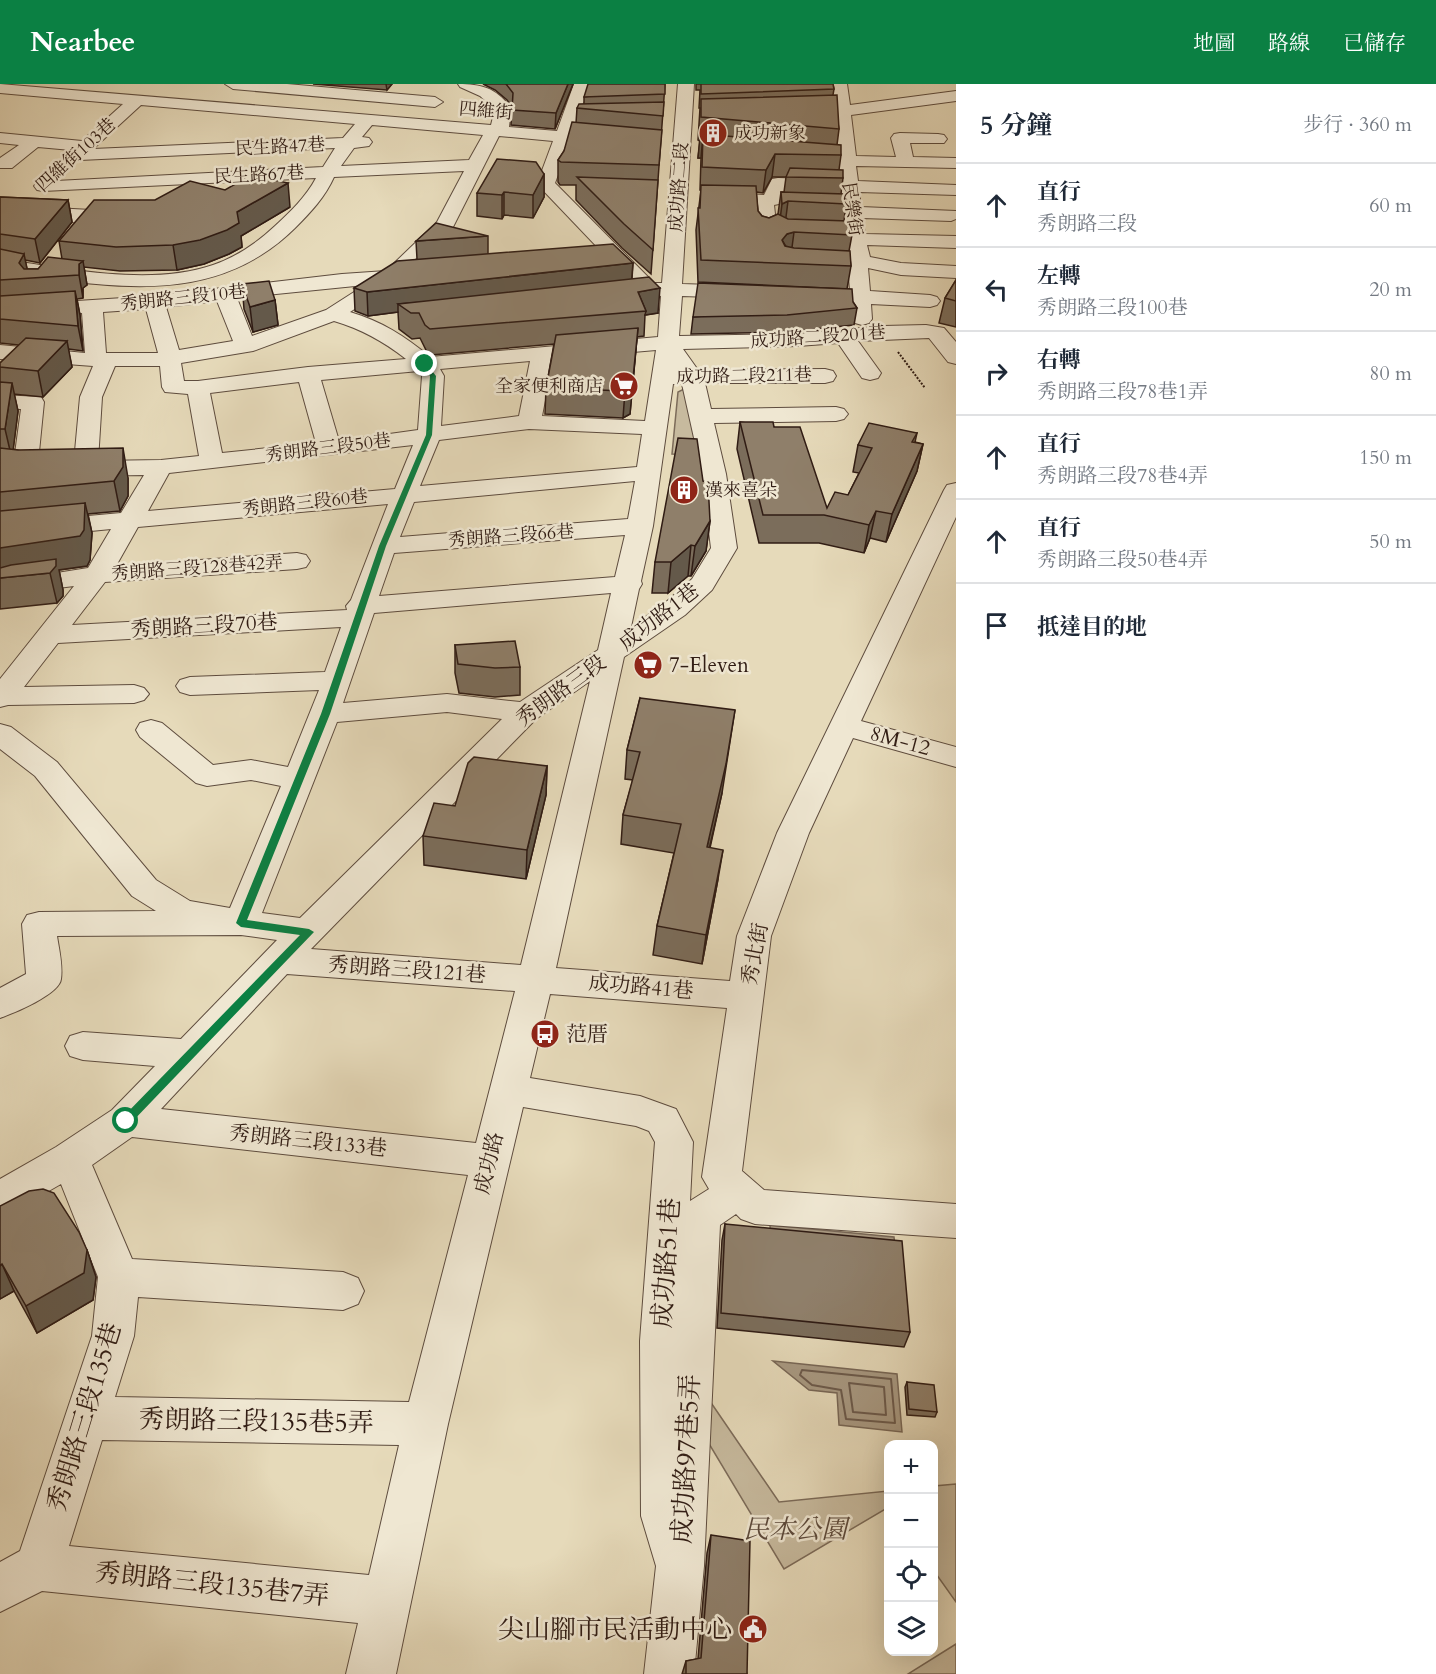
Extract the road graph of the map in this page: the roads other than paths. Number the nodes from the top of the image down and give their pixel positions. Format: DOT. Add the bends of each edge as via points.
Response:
graph roads {
  1 [pos="221,84"];
  2 [pos="233,84"];
  3 [pos="466,84"];
  4 [pos="582,84"];
  5 [pos="0,88"];
  6 [pos="689,90"];
  7 [pos="808,96"];
  8 [pos="956,96"];
  9 [pos="844,99"];
  10 [pos="137,100"];
  11 [pos="435,102"];
  12 [pos="202,106"];
  13 [pos="250,110"];
  14 [pos="775,113"];
  15 [pos="690,116"];
  16 [pos="662,117"];
  17 [pos="934,117"];
  18 [pos="91,119"];
  19 [pos="592,119"];
  20 [pos="367,120"];
  21 [pos="114,121"];
  22 [pos="566,128"];
  23 [pos="189,133"];
  24 [pos="0,138"];
  25 [pos="489,138"];
  26 [pos="938,139"];
  27 [pos="400,140"];
  28 [pos="34,141"];
  29 [pos="224,142"];
  30 [pos="379,142"];
  31 [pos="635,142"];
  32 [pos="347,143"];
  33 [pos="676,146"];
  34 [pos="703,148"];
  35 [pos="80,151"];
  36 [pos="777,154"];
  37 [pos="846,160"];
  38 [pos="906,162"];
  39 [pos="0,163"];
  40 [pos="956,163"];
  41 [pos="473,170"];
  42 [pos="328,172"];
  43 [pos="493,174"];
  44 [pos="526,174"];
  45 [pos="187,179"];
  46 [pos="550,183"];
  47 [pos="43,186"];
  48 [pos="849,188"];
  49 [pos="956,190"];
  50 [pos="575,193"];
  51 [pos="656,196"];
  52 [pos="679,197"];
  53 [pos="0,198"];
  54 [pos="165,201"];
  55 [pos="765,204"];
  56 [pos="787,207"];
  57 [pos="13,208"];
  58 [pos="830,209"];
  59 [pos="147,211"];
  60 [pos="851,211"];
  61 [pos="951,214"];
  62 [pos="91,216"];
  63 [pos="0,223"];
  64 [pos="77,232"];
  65 [pos="767,232"];
  66 [pos="832,235"];
  67 [pos="855,237"];
  68 [pos="956,242"];
  69 [pos="617,258"];
  70 [pos="242,259"];
  71 [pos="593,260"];
  72 [pos="264,264"];
  73 [pos="859,264"];
  74 [pos="0,265"];
  75 [pos="836,265"];
  76 [pos="287,268"];
  77 [pos="956,272"];
  78 [pos="416,274"];
  79 [pos="392,276"];
  80 [pos="342,280"];
  81 [pos="40,283"];
  82 [pos="672,290"];
  83 [pos="760,293"];
  84 [pos="225,294"];
  85 [pos="793,294"];
  86 [pos="629,296"];
  87 [pos="860,297"];
  88 [pos="930,301"];
  89 [pos="154,302"];
  90 [pos="0,306"];
  91 [pos="92,306"];
  92 [pos="0,312"];
  93 [pos="333,314"];
  94 [pos="403,321"];
  95 [pos="367,324"];
  96 [pos="297,328"];
  97 [pos="864,334"];
  98 [pos="668,343"];
  99 [pos="245,346"];
  100 [pos="0,352"];
  101 [pos="543,353"];
  102 [pos="26,355"];
  103 [pos="956,357"];
  104 [pos="170,358"];
  105 [pos="312,358"];
  106 [pos="102,359"];
  107 [pos="425,364"];
  108 [pos="870,373"];
  109 [pos="6,375"];
  110 [pos="825,376"];
  111 [pos="663,377"];
  112 [pos="692,377"];
  113 [pos="198,388"];
  114 [pos="0,402"];
  115 [pos="836,414"];
  116 [pos="700,416"];
  117 [pos="529,422"];
  118 [pos="655,428"];
  119 [pos="429,435"];
  120 [pos="330,449"];
  121 [pos="212,461"];
  122 [pos="0,467"];
  123 [pos="161,467"];
  124 [pos="85,469"];
  125 [pos="25,470"];
  126 [pos="646,473"];
  127 [pos="956,490"];
  128 [pos="404,494"];
  129 [pos="130,520"];
  130 [pos="640,526"];
  131 [pos="0,532"];
  132 [pos="383,546"];
  133 [pos="297,561"];
  134 [pos="97,575"];
  135 [pos="629,584"];
  136 [pos="0,592"];
  137 [pos="358,612"];
  138 [pos="51,635"];
  139 [pos="612,653"];
  140 [pos="337,680"];
  141 [pos="190,686"];
  142 [pos="134,694"];
  143 [pos="2,697"];
  144 [pos="526,712"];
  145 [pos="325,714"];
  146 [pos="844,726"];
  147 [pos="151,730"];
  148 [pos="0,734"];
  149 [pos="956,757"];
  150 [pos="299,779"];
  151 [pos="241,923"];
  152 [pos="309,932"];
  153 [pos="279,960"];
  154 [pos="536,978"];
  155 [pos="747,996"];
  156 [pos="0,1004"];
  157 [pos="83,1046"];
  158 [pos="190,1054"];
  159 [pos="507,1089"];
  160 [pos="126,1121"];
  161 [pos="70,1159"];
  162 [pos="489,1161"];
  163 [pos="738,1192"];
  164 [pos="0,1199"];
  165 [pos="956,1221"];
  166 [pos="119,1277"];
  167 [pos="343,1291"];
  168 [pos="86,1418"];
  169 [pos="426,1424"];
  170 [pos="680,1566"];
  171 [pos="19,1578"];
  172 [pos="385,1600"];
  173 [pos="371,1674"];
  174 [pos="669,1674"];
  1 -- 12 [label="street"];
  2 -- 11 [label="street"];
  3 -- 25 [label="street" via="486,93 503,108 501,127"];
  4 -- 22 [label="street"];
  5 -- 10 [label="street, 四維街"];
  6 -- 15 [label="street, 成功路二段"];
  7 -- 9 [label="street"];
  8 -- 9 [label="street"];
  9 -- 14 [label="street"];
  9 -- 17 [label="street"];
  9 -- 37 [label="street, 民樂街"];
  10 -- 12 [label="street, 四維街"];
  10 -- 21 [label="street, 四維街103巷"];
  12 -- 13 [label="street, 四維街"];
  13 -- 20 [label="street, 四維街"];
  13 -- 29 [label="street"];
  15 -- 16 [label="street"];
  15 -- 33 [label="street, 成功路二段"];
  18 -- 21 [label="street"];
  19 -- 22 [label="street"];
  20 -- 25 [label="street, 四維街"];
  20 -- 32 [label="street"];
  21 -- 35 [label="street, 四維街103巷"];
  22 -- 25 [label="street, 四維街"];
  22 -- 31 [label="street, 四維街"];
  22 -- 46 [label="street"];
  23 -- 29 [label="street"];
  24 -- 28 [label="street, 民生路47巷"];
  25 -- 27 [label="street"];
  25 -- 41 [label="street"];
  26 -- 38 [label="street" via="900,138"];
  28 -- 35 [label="street, 民生路47巷"];
  28 -- 39 [label="street" via="6,164"];
  29 -- 32 [label="street, 民生路47巷"];
  29 -- 35 [label="street, 民生路47巷"];
  29 -- 45 [label="street"];
  30 -- 32 [label="street, 民生路47巷"];
  32 -- 42 [label="street"];
  33 -- 34 [label="street"];
  33 -- 52 [label="street, 成功路二段"];
  35 -- 47 [label="street, 四維街103巷"];
  36 -- 37 [label="street"];
  37 -- 38 [label="street"];
  37 -- 48 [label="street, 民樂街"];
  38 -- 40 [label="street"];
  41 -- 42 [label="street, 民生路67巷"];
  41 -- 43 [label="street, 民生路67巷"];
  41 -- 79 [label="street" via="446,225"];
  42 -- 45 [label="street, 民生路67巷"];
  42 -- 70 [label="street" via="316,194 269,242"];
  44 -- 46 [label="street"];
  45 -- 47 [label="street, 民生路67巷"];
  45 -- 54 [label="street"];
  46 -- 50 [label="street"];
  46 -- 69 [label="street"];
  47 -- 57 [label="street, 四維街103巷"];
  48 -- 49 [label="street"];
  48 -- 55 [label="street" via="778,183 772,200"];
  48 -- 60 [label="street, 民樂街"];
  51 -- 52 [label="street"];
  52 -- 55 [label="street"];
  52 -- 82 [label="street, 成功路二段"];
  53 -- 57 [label="street"];
  55 -- 56 [label="street"];
  55 -- 65 [label="street"];
  57 -- 62 [label="street"];
  57 -- 63 [label="street, 四維街103巷"];
  58 -- 60 [label="street"];
  59 -- 62 [label="street"];
  60 -- 61 [label="street"];
  60 -- 67 [label="street, 民樂街"];
  62 -- 64 [label="street"];
  66 -- 67 [label="street"];
  67 -- 68 [label="street"];
  67 -- 73 [label="street, 民樂街"];
  69 -- 71 [label="street"];
  69 -- 82 [label="street" via="648,289"];
  70 -- 72 [label="street"];
  70 -- 81 [label="street" via="218,270 182,277 87,277"];
  73 -- 75 [label="street"];
  73 -- 77 [label="street"];
  73 -- 87 [label="street, 民樂街"];
  74 -- 81 [label="street"];
  76 -- 80 [label="street"];
  78 -- 79 [label="street, 秀朗路三段10巷"];
  79 -- 80 [label="street, 秀朗路三段10巷"];
  79 -- 93 [label="street"];
  80 -- 84 [label="street, 秀朗路三段10巷"];
  81 -- 90 [label="street"];
  81 -- 91 [label="street, 秀朗路三段10巷"];
  81 -- 92 [label="street, 秀朗路三段10巷"];
  81 -- 102 [label="street"];
  82 -- 83 [label="street"];
  82 -- 86 [label="street"];
  82 -- 98 [label="street, 秀朗路三段"];
  84 -- 89 [label="street, 秀朗路三段10巷"];
  84 -- 99 [label="street"];
  85 -- 87 [label="street"];
  87 -- 88 [label="street"];
  87 -- 97 [label="street, 民樂街"];
  89 -- 91 [label="street, 秀朗路三段10巷"];
  89 -- 104 [label="street"];
  91 -- 106 [label="street"];
  93 -- 95 [label="street"];
  93 -- 96 [label="street"];
  94 -- 95 [label="street"];
  95 -- 107 [label="street"];
  96 -- 99 [label="street"];
  96 -- 105 [label="street"];
  97 -- 98 [label="street, 成功路二段201巷"];
  97 -- 103 [label="street, 成功路二段201巷" via="936,333"];
  97 -- 108 [label="street"];
  98 -- 101 [label="street, 成功路二段201巷"];
  98 -- 111 [label="street, 秀朗路三段"];
  98 -- 112 [label="street"];
  99 -- 104 [label="street"];
  100 -- 102 [label="street"];
  101 -- 107 [label="street, 成功路二段201巷"];
  101 -- 117 [label="street"];
  102 -- 106 [label="street"];
  102 -- 109 [label="street"];
  104 -- 106 [label="street"];
  104 -- 113 [label="street" via="173,387"];
  105 -- 107 [label="street, 成功路二段201巷" via="331,372"];
  105 -- 113 [label="street, 成功路二段201巷"];
  105 -- 120 [label="street"];
  106 -- 124 [label="street" via="91,397"];
  107 -- 119 [label="street" via="433,376"];
  110 -- 112 [label="street, 成功路二段211巷"];
  111 -- 112 [label="street, 成功路二段211巷"];
  111 -- 118 [label="street, 秀朗路三段"];
  112 -- 116 [label="street"];
  113 -- 121 [label="street"];
  114 -- 125 [label="street" via="33,402"];
  115 -- 116 [label="street"];
  116 -- 139 [label="street, 成功路1巷" via="714,474 724,548 703,584 675,609"];
  117 -- 118 [label="street, 秀朗路三段50巷"];
  117 -- 119 [label="street, 秀朗路三段50巷"];
  118 -- 126 [label="street, 秀朗路三段"];
  119 -- 120 [label="street, 秀朗路三段50巷"];
  119 -- 128 [label="street"];
  120 -- 121 [label="street, 秀朗路三段50巷"];
  121 -- 123 [label="street, 秀朗路三段50巷"];
  122 -- 125 [label="street, 秀朗路三段50巷"];
  123 -- 124 [label="street, 秀朗路三段50巷"];
  123 -- 129 [label="street"];
  124 -- 125 [label="street, 秀朗路三段50巷"];
  126 -- 128 [label="street, 秀朗路三段60巷"];
  126 -- 130 [label="street, 秀朗路三段"];
  127 -- 146 [label="street, 秀北街"];
  128 -- 129 [label="street, 秀朗路三段60巷"];
  128 -- 132 [label="street"];
  129 -- 131 [label="street, 秀朗路三段60巷"];
  129 -- 134 [label="street"];
  130 -- 132 [label="street, 秀朗路三段66巷"];
  130 -- 135 [label="street, 秀朗路三段"];
  132 -- 137 [label="street"];
  133 -- 134 [label="street, 秀朗路三段128巷42弄"];
  134 -- 136 [label="street, 秀朗路三段128巷42弄" via="12,586"];
  134 -- 138 [label="street"];
  135 -- 137 [label="street, 秀朗路三段70巷"];
  135 -- 139 [label="street, 秀朗路三段"];
  137 -- 138 [label="street, 秀朗路三段70巷"];
  137 -- 140 [label="street"];
  138 -- 143 [label="street"];
  139 -- 144 [label="street, 秀朗路三段"];
  139 -- 154 [label="street, 成功路"];
  140 -- 141 [label="street"];
  140 -- 145 [label="street"];
  142 -- 143 [label="street"];
  144 -- 145 [label="street" via="447,703"];
  144 -- 152 [label="street, 秀朗路三段"];
  145 -- 150 [label="street"];
  146 -- 149 [label="street, 8M-12"];
  146 -- 155 [label="street, 秀北街" via="793,833 754,936"];
  147 -- 150 [label="street" via="207,776 251,770"];
  148 -- 151 [label="street" via="46,769 144,888 180,911"];
  150 -- 151 [label="street"];
  151 -- 152 [label="street"];
  151 -- 156 [label="street" via="39,924 44,980"];
  152 -- 153 [label="street, 秀朗路三段"];
  153 -- 154 [label="street, 秀朗路三段121巷"];
  153 -- 158 [label="street, 秀朗路三段"];
  154 -- 155 [label="street, 成功路41巷"];
  154 -- 159 [label="street, 成功路"];
  155 -- 163 [label="street, 秀北街" via="722,1177"];
  157 -- 158 [label="street"];
  158 -- 160 [label="street, 秀朗路三段"];
  159 -- 162 [label="street, 成功路"];
  159 -- 170 [label="street, 成功路51巷" via="640,1111 663,1120 674,1142 661,1352 664,1516"];
  160 -- 161 [label="street, 秀朗路三段"];
  160 -- 162 [label="street, 秀朗路三段133巷"];
  161 -- 164 [label="street, 秀朗路三段"];
  161 -- 166 [label="street, 秀朗路三段135巷"];
  162 -- 169 [label="street, 成功路"];
  163 -- 165 [label="street, 秀北街" via="755,1207"];
  163 -- 170 [label="street, 成功路97巷5弄" via="700,1215"];
  166 -- 167 [label="street"];
  166 -- 168 [label="street, 秀朗路三段135巷" via="113,1336"];
  168 -- 169 [label="street, 秀朗路三段135巷5弄"];
  168 -- 171 [label="street, 秀朗路三段135巷"];
  169 -- 172 [label="street, 成功路"];
  170 -- 174 [label="street, 成功路97巷5弄"];
  171 -- 172 [label="street, 秀朗路三段135巷7弄"];
  172 -- 173 [label="street, 成功路"];
}
